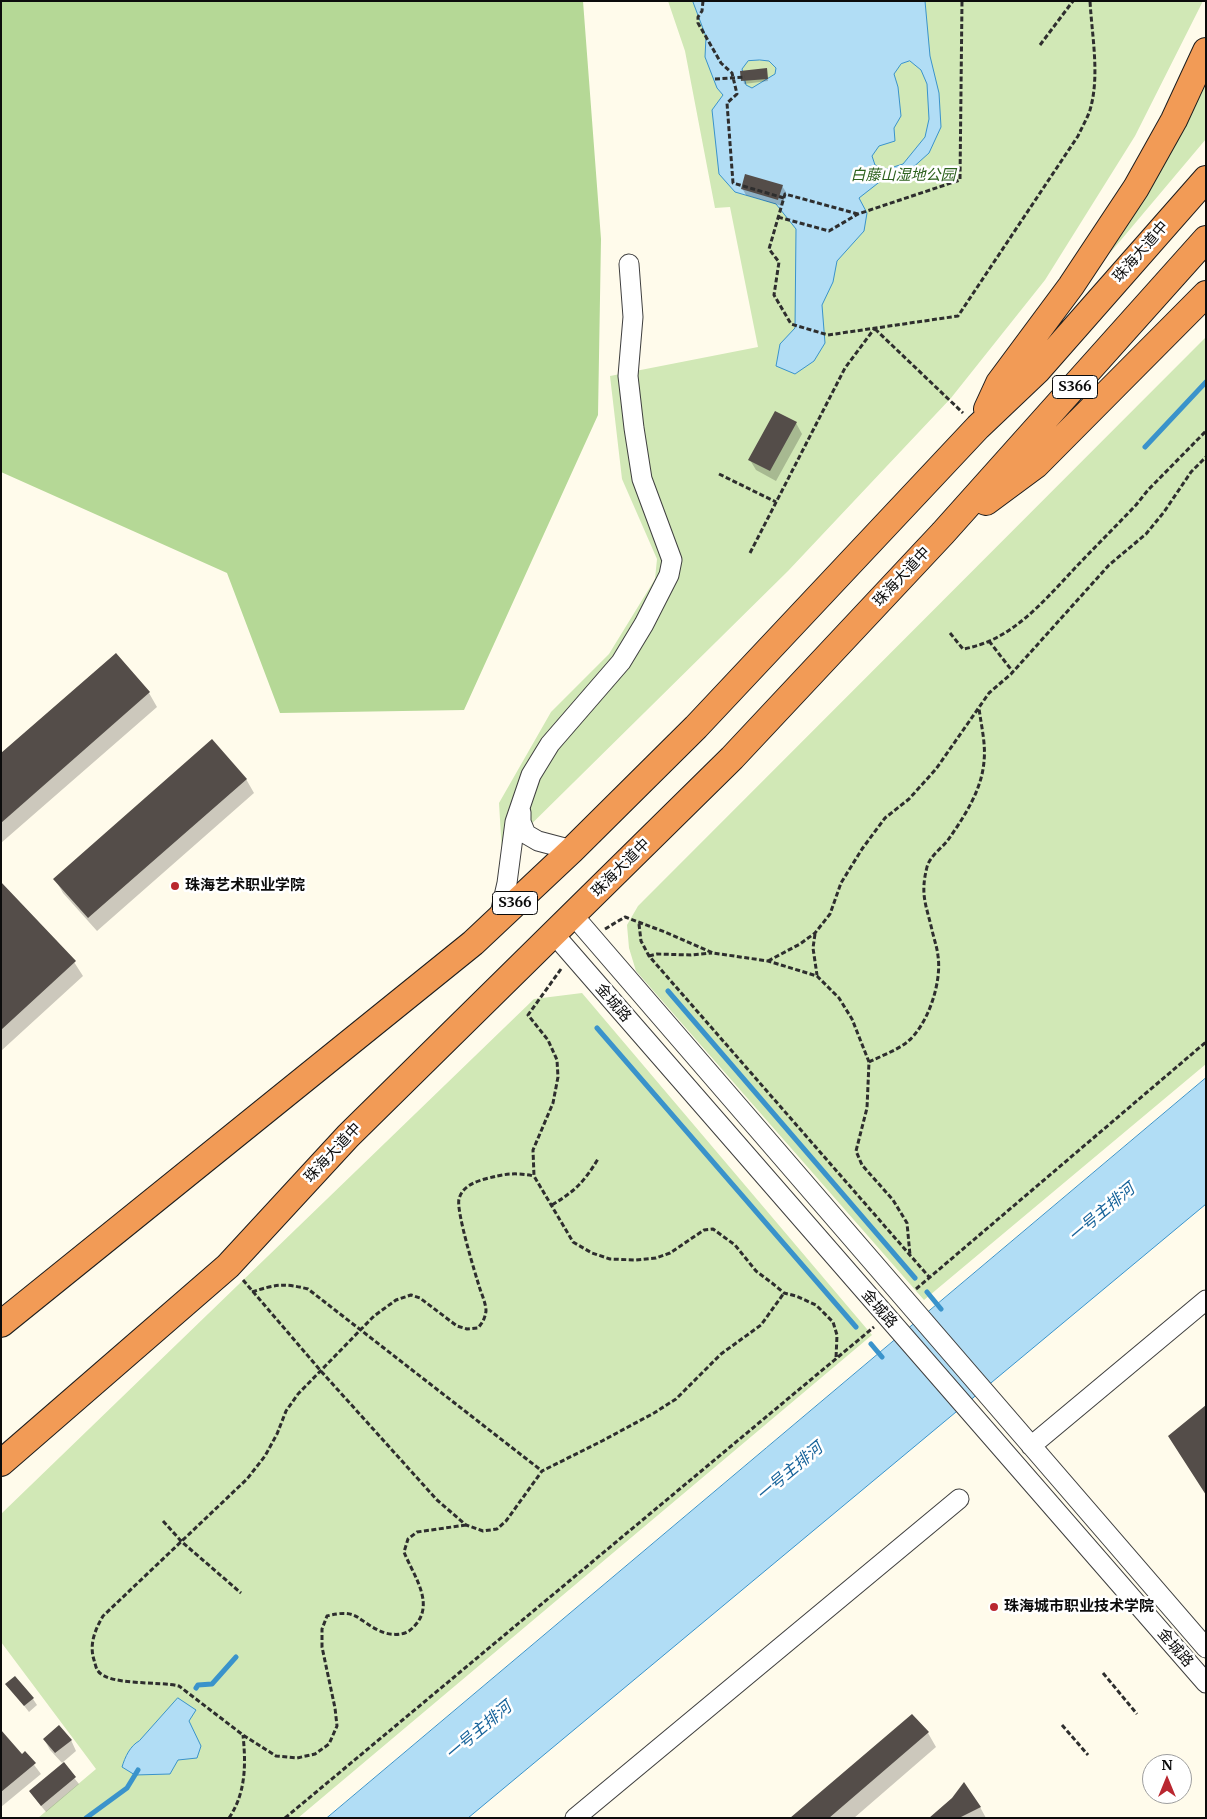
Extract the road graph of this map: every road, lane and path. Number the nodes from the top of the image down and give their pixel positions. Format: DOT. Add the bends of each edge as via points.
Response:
graph roads {
  1 [pos="702,1"];
  2 [pos="962,1"];
  3 [pos="1072,1"];
  4 [pos="1090,1"];
  5 [pos="1040,46"];
  6 [pos="1206,51"];
  7 [pos="745,77"];
  8 [pos="733,78"];
  9 [pos="715,79"];
  10 [pos="1206,179"];
  11 [pos="784,198"];
  12 [pos="858,214"];
  13 [pos="778,217"];
  14 [pos="1206,239"];
  15 [pos="629,264"];
  16 [pos="1206,294"];
  17 [pos="874,329"];
  18 [pos="978,427"];
  19 [pos="1206,431"];
  20 [pos="1206,457"];
  21 [pos="719,474"];
  22 [pos="776,502"];
  23 [pos="943,534"];
  24 [pos="750,553"];
  25 [pos="950,633"];
  26 [pos="989,641"];
  27 [pos="1013,672"];
  28 [pos="979,707"];
  29 [pos="521,806"];
  30 [pos="572,850"];
  31 [pos="573,915"];
  32 [pos="499,918"];
  33 [pos="625,918"];
  34 [pos="639,924"];
  35 [pos="552,933"];
  36 [pos="815,933"];
  37 [pos="713,953"];
  38 [pos="572,955"];
  39 [pos="649,956"];
  40 [pos="768,961"];
  41 [pos="817,976"];
  42 [pos="1206,1042"];
  43 [pos="869,1062"];
  44 [pos="598,1159"];
  45 [pos="534,1176"];
  46 [pos="552,1205"];
  47 [pos="908,1236"];
  48 [pos="902,1246"];
  49 [pos="910,1255"];
  50 [pos="228,1266"];
  51 [pos="930,1278"];
  52 [pos="253,1292"];
  53 [pos="784,1293"];
  54 [pos="904,1299"];
  55 [pos="1206,1300"];
  56 [pos="886,1317"];
  57 [pos="1,1324"];
  58 [pos="360,1330"];
  59 [pos="836,1359"];
  60 [pos="320,1370"];
  61 [pos="1017,1429"];
  62 [pos="998,1444"];
  63 [pos="1031,1446"];
  64 [pos="1,1463"];
  65 [pos="542,1471"];
  66 [pos="959,1499"];
  67 [pos="163,1521"];
  68 [pos="466,1525"];
  69 [pos="182,1542"];
  70 [pos="241,1593"];
  71 [pos="1206,1648"];
  72 [pos="1112,1684"];
  73 [pos="1206,1684"];
  74 [pos="1137,1714"];
  75 [pos="1062,1726"];
  76 [pos="243,1735"];
  77 [pos="1088,1755"];
  78 [pos="229,1818"];
  79 [pos="285,1818"];
  80 [pos="575,1818"];
  1 -- 8 [label="path" via="698,23"];
  2 -- 12 [label="path" via="960,180"];
  3 -- 5 [label="path"];
  4 -- 17 [label="path" via="1094,83 1090,110 1078,136 958,316"];
  6 -- 18 [label="highway" via="1174,120 1136,188 1071,286 999,382"];
  7 -- 8 [label="path"];
  8 -- 9 [label="path"];
  8 -- 11 [label="path" via="738,94 727,103 733,183"];
  10 -- 18 [label="highway, 珠海大道中 / S366" via="1038,370"];
  11 -- 12 [label="path" via="785,194"];
  11 -- 13 [label="path"];
  12 -- 13 [label="path" via="829,231"];
  13 -- 17 [label="path" via="769,249 780,262 774,295 790,324 828,335"];
  14 -- 23 [label="highway, 珠海大道中 / S366"];
  15 -- 29 [label="street" via="633,317 628,376 634,428 642,478 672,560 669,575 621,662 550,744 531,775"];
  16 -- 23 [label="highway" via="1036,466"];
  17 -- 18 [label="path"];
  17 -- 22 [label="path" via="845,368"];
  18 -- 30 [label="highway, 珠海大道中 / S366" via="696,727"];
  19 -- 26 [label="path" via="1020,624"];
  20 -- 27 [label="path" via="1191,472 1146,534 1109,565"];
  21 -- 22 [label="path"];
  22 -- 24 [label="path"];
  23 -- 31 [label="highway, 珠海大道中 / S366" via="732,758"];
  25 -- 26 [label="path" via="963,649"];
  26 -- 27 [label="path"];
  27 -- 28 [label="path"];
  28 -- 36 [label="path" via="936,769 909,799 885,818 862,849 841,883 830,914"];
  28 -- 43 [label="path" via="984,747 979,785 947,841 929,861 924,880 924,903 938,957 938,982 922,1023 907,1042"];
  29 -- 30 [label="street" via="521,822 526,834 538,841"];
  29 -- 32 [label="street" via="515,822"];
  30 -- 32 [label="highway, 珠海大道中 / S366"];
  31 -- 35 [label="highway, 珠海大道中 / S366"];
  31 -- 54 [label="street, 金城路"];
  32 -- 57 [label="highway, 珠海大道中 / S366" via="473,943"];
  33 -- 34 [label="path"];
  34 -- 37 [label="path"];
  34 -- 39 [label="path"];
  35 -- 38 [label="street, 金城路"];
  35 -- 50 [label="highway, 珠海大道中 / S366" via="348,1136"];
  36 -- 40 [label="path"];
  36 -- 41 [label="path" via="813,948"];
  37 -- 39 [label="path"];
  37 -- 40 [label="path"];
  38 -- 45 [label="path" via="528,1016 548,1040 557,1060 558,1078 553,1103 533,1150"];
  38 -- 56 [label="street, 金城路"];
  39 -- 48 [label="path"];
  40 -- 41 [label="path"];
  41 -- 43 [label="path" via="839,998 852,1019"];
  42 -- 51 [label="path"];
  43 -- 47 [label="path" via="867,1108 856,1151 862,1165 893,1200 907,1223"];
  44 -- 46 [label="path" via="586,1179 573,1192"];
  45 -- 46 [label="path"];
  45 -- 58 [label="path" via="505,1174 473,1182 463,1190 458,1200 486,1309 478,1328 457,1326 420,1298 411,1295 396,1300"];
  46 -- 53 [label="path" via="573,1242 610,1259 656,1258 670,1253 704,1230 713,1229 735,1245 756,1271"];
  47 -- 48 [label="path"];
  47 -- 49 [label="path"];
  48 -- 49 [label="path"];
  49 -- 51 [label="path"];
  50 -- 52 [label="path"];
  50 -- 64 [label="highway, 珠海大道中 / S366"];
  51 -- 54 [label="path"];
  52 -- 58 [label="path" via="272,1285 290,1284 308,1289"];
  52 -- 60 [label="path"];
  53 -- 59 [label="path" via="816,1305 833,1322 837,1335"];
  53 -- 65 [label="path" via="762,1325 721,1354 676,1399"];
  54 -- 61 [label="street, 金城路"];
  55 -- 63 [label="street"];
  56 -- 59 [label="path"];
  56 -- 62 [label="street, 金城路"];
  58 -- 60 [label="path"];
  58 -- 65 [label="path"];
  59 -- 79 [label="path"];
  60 -- 68 [label="path" via="437,1500"];
  60 -- 69 [label="path" via="286,1411 265,1456 247,1479"];
  61 -- 62 [label="street"];
  61 -- 63 [label="street, 金城路"];
  62 -- 73 [label="street, 金城路"];
  63 -- 71 [label="street, 金城路"];
  65 -- 68 [label="path" via="497,1529 483,1532"];
  66 -- 80 [label="street"];
  67 -- 69 [label="path"];
  68 -- 76 [label="path" via="417,1532 408,1539 404,1552 424,1599 422,1615 405,1633 380,1631 359,1616 341,1613 328,1616 322,1630 322,1647 337,1726 329,1744 315,1754 297,1758 276,1756"];
  69 -- 70 [label="path"];
  69 -- 76 [label="path" via="103,1616 92,1644 93,1658 98,1672 113,1680 180,1686"];
  72 -- 74 [label="path" via="1103,1673"];
  75 -- 77 [label="path"];
  76 -- 78 [label="path" via="244,1785"];
}
